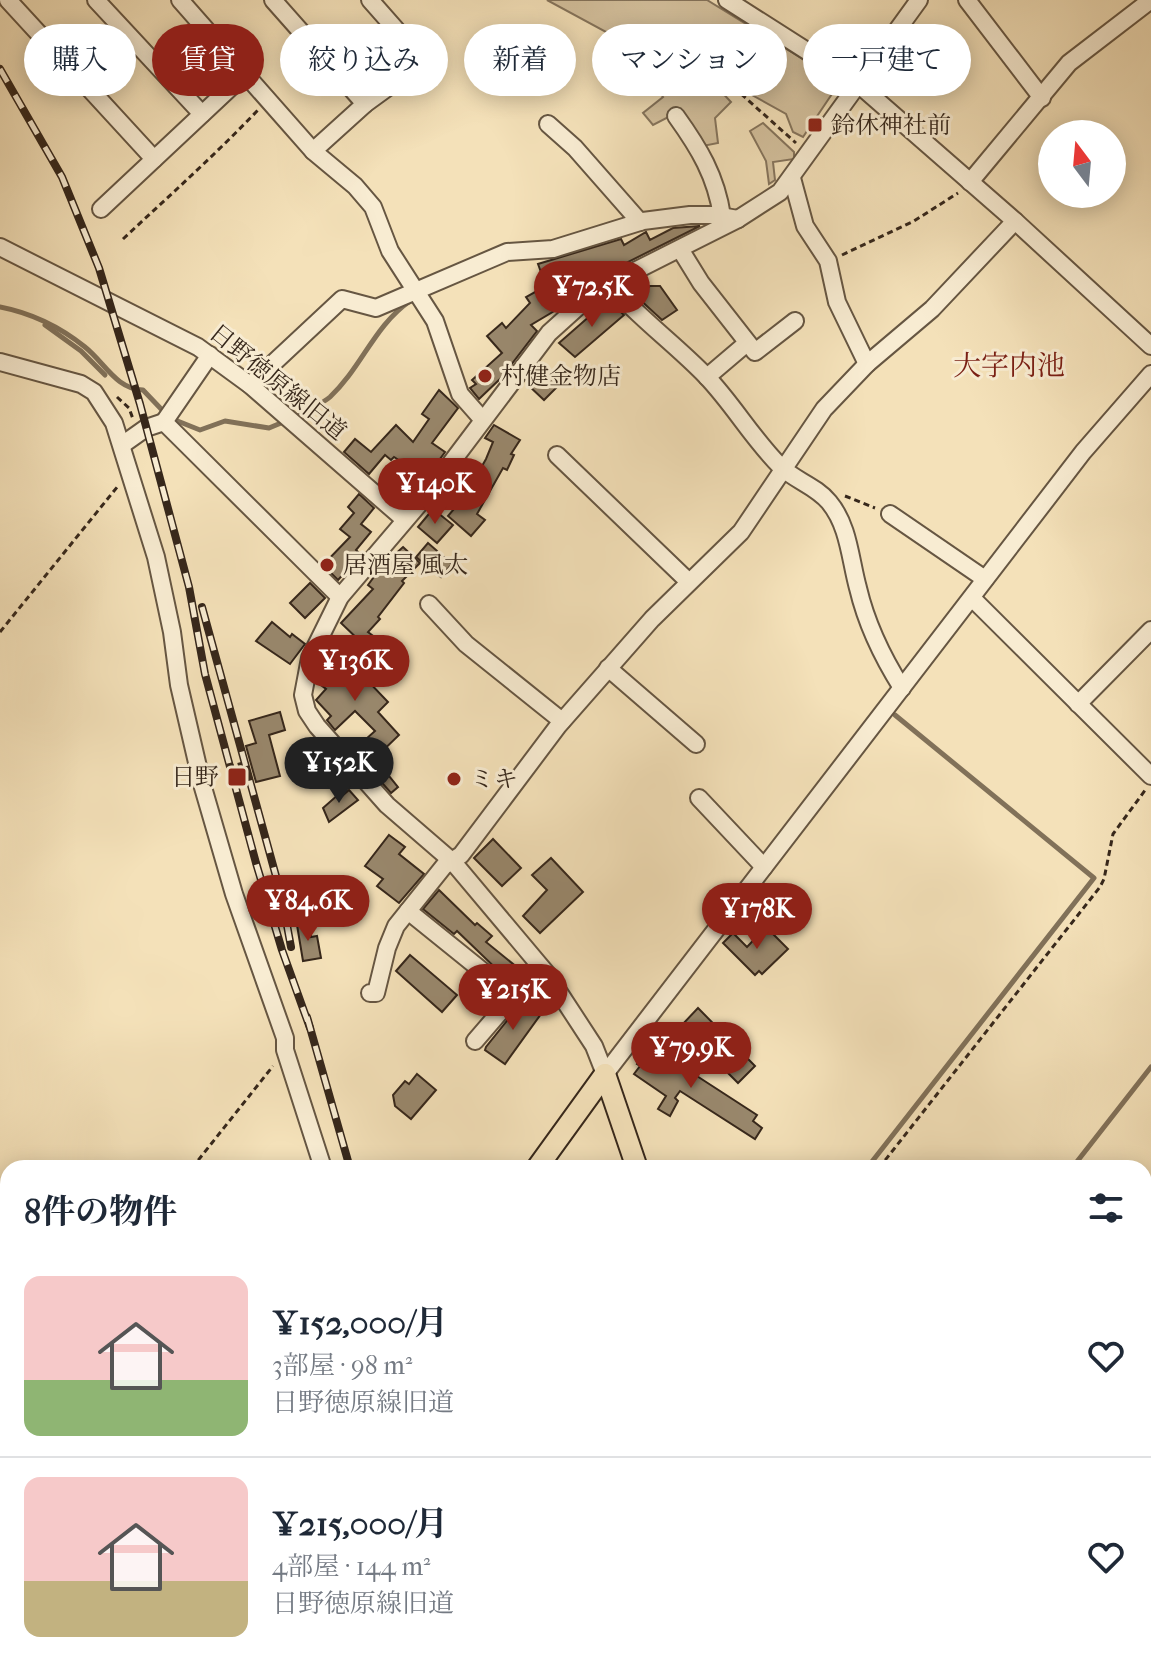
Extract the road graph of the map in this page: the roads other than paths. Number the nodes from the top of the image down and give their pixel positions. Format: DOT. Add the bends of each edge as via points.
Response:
graph roads {
  1 [pos="8,0"];
  2 [pos="96,0"];
  3 [pos="180,0"];
  4 [pos="273,0"];
  5 [pos="370,0"];
  6 [pos="727,0"];
  7 [pos="919,0"];
  8 [pos="967,0"];
  9 [pos="1151,0"];
  10 [pos="202,24"];
  11 [pos="901,24"];
  12 [pos="803,49"];
  13 [pos="264,93"];
  14 [pos="221,96"];
  15 [pos="848,96"];
  16 [pos="872,96"];
  17 [pos="1042,98"];
  18 [pos="365,104"];
  19 [pos="202,114"];
  20 [pos="676,116"];
  21 [pos="548,124"];
  22 [pos="313,151"];
  23 [pos="154,159"];
  24 [pos="792,178"];
  25 [pos="970,182"];
  26 [pos="101,209"];
  27 [pos="730,218"];
  28 [pos="1015,221"];
  29 [pos="640,222"];
  30 [pos="0,247"];
  31 [pos="680,249"];
  32 [pos="609,284"];
  33 [pos="417,292"];
  34 [pos="795,321"];
  35 [pos="747,343"];
  36 [pos="1151,346"];
  37 [pos="210,355"];
  38 [pos="0,362"];
  39 [pos="867,364"];
  40 [pos="1151,374"];
  41 [pos="707,377"];
  42 [pos="250,385"];
  43 [pos="482,419"];
  44 [pos="164,422"];
  45 [pos="122,445"];
  46 [pos="557,455"];
  47 [pos="784,471"];
  48 [pos="890,514"];
  49 [pos="405,520"];
  50 [pos="985,579"];
  51 [pos="689,582"];
  52 [pos="340,597"];
  53 [pos="972,598"];
  54 [pos="429,604"];
  55 [pos="1151,630"];
  56 [pos="608,668"];
  57 [pos="902,688"];
  58 [pos="1078,704"];
  59 [pos="562,721"];
  60 [pos="696,744"];
  61 [pos="1150,775"];
  62 [pos="699,798"];
  63 [pos="453,862"];
  64 [pos="764,867"];
  65 [pos="408,911"];
  66 [pos="370,993"];
  67 [pos="475,1041"];
  68 [pos="605,1074"];
  69 [pos="320,1160"];
  70 [pos="543,1160"];
  71 [pos="634,1160"];
  1 -- 23 [label="street"];
  2 -- 19 [label="street"];
  3 -- 10 [label="street"];
  4 -- 18 [label="street"];
  5 -- 18 [label="street" via="400,34 398,80"];
  6 -- 12 [label="street"];
  7 -- 11 [label="street"];
  8 -- 17 [label="street"];
  9 -- 17 [label="street" via="1069,63"];
  13 -- 22 [label="street"];
  14 -- 19 [label="street"];
  15 -- 24 [label="street"];
  16 -- 25 [label="street"];
  17 -- 25 [label="street"];
  18 -- 22 [label="street"];
  19 -- 23 [label="street"];
  20 -- 27 [label="street" via="702,152"];
  21 -- 29 [label="street"];
  22 -- 33 [label="street" via="373,207 390,251"];
  23 -- 26 [label="street"];
  24 -- 27 [label="street" via="780,192"];
  24 -- 39 [label="street" via="805,226 828,261 837,302"];
  25 -- 28 [label="street"];
  27 -- 29 [label="street" via="690,215"];
  27 -- 31 [label="street"];
  28 -- 36 [label="street"];
  28 -- 39 [label="street" via="932,309"];
  29 -- 33 [label="street" via="553,249 507,252"];
  30 -- 37 [label="street, 日野徳原線旧道"];
  31 -- 32 [label="street"];
  31 -- 35 [label="street"];
  32 -- 41 [label="street"];
  32 -- 43 [label="street" via="549,333"];
  33 -- 42 [label="street" via="376,308 342,299"];
  33 -- 43 [label="street" via="442,336 460,394"];
  34 -- 35 [label="street" via="755,352"];
  35 -- 41 [label="street"];
  37 -- 42 [label="street, 日野徳原線旧道"];
  37 -- 44 [label="street"];
  38 -- 45 [label="street" via="94,392"];
  39 -- 47 [label="street" via="824,409"];
  40 -- 50 [label="street"];
  41 -- 47 [label="street"];
  42 -- 49 [label="street, 日野徳原線旧道"];
  43 -- 49 [label="street"];
  44 -- 45 [label="street"];
  44 -- 52 [label="street"];
  45 -- 69 [label="street" via="156,557 202,784"];
  46 -- 51 [label="street"];
  47 -- 51 [label="street" via="741,532"];
  47 -- 57 [label="street" via="828,501 843,527 870,622"];
  48 -- 50 [label="street"];
  49 -- 52 [label="street"];
  50 -- 53 [label="street"];
  51 -- 56 [label="street"];
  52 -- 63 [label="street" via="310,658 303,695 307,711 387,805"];
  53 -- 57 [label="street"];
  53 -- 58 [label="street"];
  54 -- 59 [label="street" via="466,644"];
  55 -- 58 [label="street"];
  56 -- 59 [label="street"];
  56 -- 60 [label="street"];
  57 -- 64 [label="street"];
  58 -- 61 [label="street"];
  59 -- 63 [label="street"];
  62 -- 64 [label="street"];
  63 -- 65 [label="street"];
  63 -- 68 [label="street" via="547,974 594,1046"];
  64 -- 68 [label="street"];
  65 -- 66 [label="street" via="387,948 376,993"];
  65 -- 67 [label="street" via="496,982 489,990 506,1005"];
  68 -- 70 [label="main road"];
  68 -- 71 [label="main road"];
}
